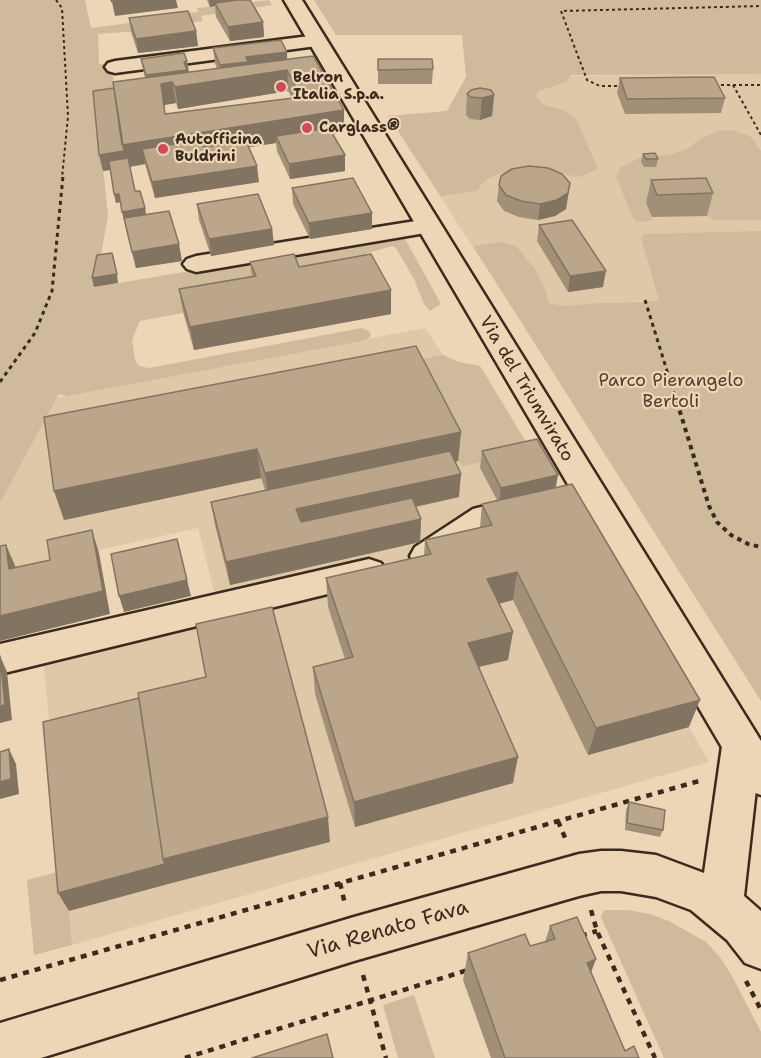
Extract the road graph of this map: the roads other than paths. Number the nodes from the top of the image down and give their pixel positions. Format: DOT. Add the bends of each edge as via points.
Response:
graph roads {
  1 [pos="292,0"];
  2 [pos="317,41"];
  3 [pos="115,67"];
  4 [pos="428,226"];
  5 [pos="196,264"];
  6 [pos="568,499"];
  7 [pos="0,659"];
  8 [pos="752,761"];
  9 [pos="721,905"];
  10 [pos="751,960"];
  11 [pos="0,1047"];
  1 -- 2 [label="main road, Via del Triumvirato"];
  2 -- 3 [label="main road"];
  2 -- 4 [label="main road, Via del Triumvirato"];
  4 -- 5 [label="main road"];
  4 -- 6 [label="main road, Via del Triumvirato"];
  6 -- 7 [label="main road" via="485,518 420,560"];
  6 -- 8 [label="main road, Via del Triumvirato"];
  8 -- 9 [label="main road"];
  9 -- 10 [label="main road, Via Renato Fava" via="743,924"];
  9 -- 11 [label="main road, Via Renato Fava" via="656,876 574,862 354,939"];
}
